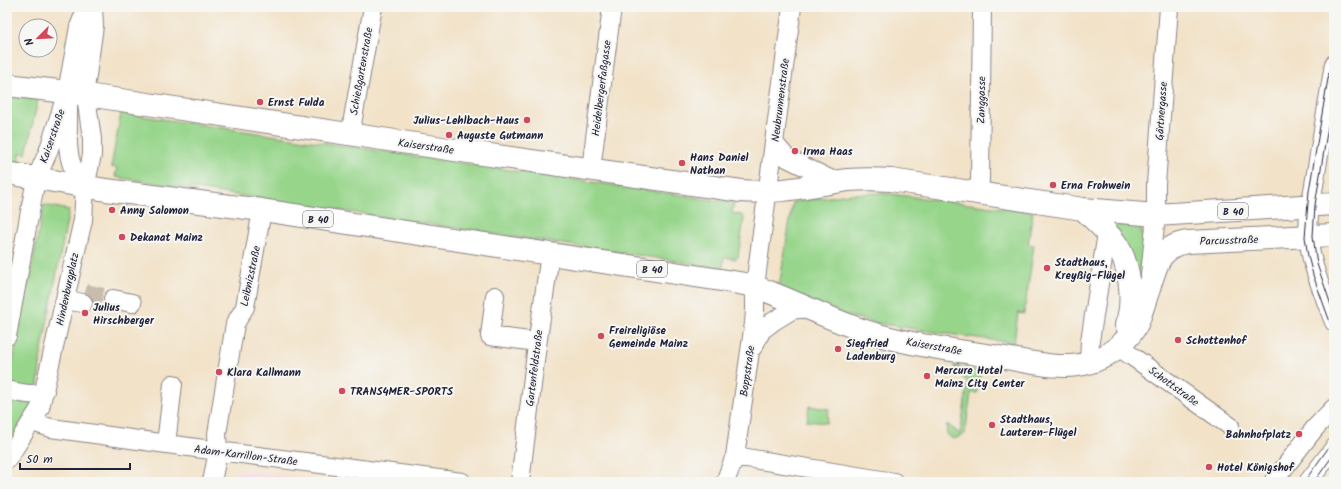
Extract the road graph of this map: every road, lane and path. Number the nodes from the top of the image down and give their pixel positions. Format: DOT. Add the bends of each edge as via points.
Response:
graph roads {
  1 [pos="87,7"];
  2 [pos="93,7"];
  3 [pos="373,7"];
  4 [pos="612,7"];
  5 [pos="792,7"];
  6 [pos="982,7"];
  7 [pos="1169,7"];
  8 [pos="1334,64"];
  9 [pos="7,85"];
  10 [pos="76,94"];
  11 [pos="350,135"];
  12 [pos="775,144"];
  13 [pos="591,169"];
  14 [pos="7,173"];
  15 [pos="36,179"];
  16 [pos="836,182"];
  17 [pos="85,187"];
  18 [pos="768,192"];
  19 [pos="978,194"];
  20 [pos="1334,204"];
  21 [pos="1309,206"];
  22 [pos="1083,209"];
  23 [pos="262,210"];
  24 [pos="1156,215"];
  25 [pos="1106,233"];
  26 [pos="1334,235"];
  27 [pos="1308,237"];
  28 [pos="550,254"];
  29 [pos="755,286"];
  30 [pos="1149,287"];
  31 [pos="495,296"];
  32 [pos="112,304"];
  33 [pos="131,308"];
  34 [pos="805,308"];
  35 [pos="1334,322"];
  36 [pos="482,331"];
  37 [pos="7,336"];
  38 [pos="1118,347"];
  39 [pos="536,348"];
  40 [pos="748,359"];
  41 [pos="1089,363"];
  42 [pos="173,384"];
  43 [pos="7,390"];
  44 [pos="45,391"];
  45 [pos="1334,408"];
  46 [pos="32,422"];
  47 [pos="1334,425"];
  48 [pos="1230,426"];
  49 [pos="1314,428"];
  50 [pos="166,444"];
  51 [pos="1334,448"];
  52 [pos="218,451"];
  53 [pos="735,456"];
  54 [pos="7,460"];
  55 [pos="212,482"];
  56 [pos="462,482"];
  57 [pos="520,482"];
  58 [pos="725,482"];
  59 [pos="738,482"];
  60 [pos="894,482"];
  61 [pos="1272,482"];
  62 [pos="1308,482"];
  1 -- 10 [label="street" via="79,26"];
  2 -- 10 [label="street" via="94,26 86,78"];
  3 -- 11 [label="street, Schießgartenstraße"];
  4 -- 13 [label="street, Heidelbergerfaßgasse"];
  5 -- 12 [label="street, Neubrunnenstraße"];
  6 -- 19 [label="street, Zanggasse"];
  7 -- 24 [label="street, Gärtnergasse" via="1155,190"];
  8 -- 21 [label="street"];
  9 -- 10 [label="main road, Kaiserstraße / B 40"];
  10 -- 11 [label="main road, Kaiserstraße / B 40"];
  10 -- 15 [label="street, Kaiserstraße"];
  10 -- 17 [label="street" via="92,139 92,155"];
  10 -- 17 [label="street, Kaiserstraße" via="68,150 76,174"];
  11 -- 13 [label="main road, Kaiserstraße / B 40"];
  12 -- 16 [label="street" via="794,162"];
  12 -- 18 [label="street, Neubrunnenstraße"];
  13 -- 18 [label="main road, Kaiserstraße / B 40" via="741,191"];
  14 -- 15 [label="main road, Kaiserstraße / B 40"];
  15 -- 17 [label="main road, Kaiserstraße / B 40"];
  15 -- 37 [label="street"];
  16 -- 18 [label="main road, Kaiserstraße / B 40"];
  16 -- 19 [label="main road, Kaiserstraße / B 40" via="891,180"];
  17 -- 23 [label="main road, Kaiserstraße / B 40"];
  17 -- 44 [label="street, Hindenburgplatz" via="75,296"];
  18 -- 29 [label="street"];
  19 -- 22 [label="main road, Kaiserstraße / B 40"];
  20 -- 21 [label="main road, B 40"];
  21 -- 24 [label="main road, B 40"];
  21 -- 27 [label="street"];
  22 -- 24 [label="main road, Kaiserstraße / B 40"];
  22 -- 25 [label="main road"];
  23 -- 28 [label="main road, Kaiserstraße / B 40"];
  23 -- 52 [label="street, Leibnizstraße" via="245,307 234,324 217,434"];
  24 -- 30 [label="street, Gärtnergasse"];
  25 -- 38 [label="main road" via="1122,255 1130,289 1128,320"];
  25 -- 41 [label="street"];
  26 -- 27 [label="main road, Parcusstraße / B 40"];
  27 -- 30 [label="main road, Parcusstraße / B 40" via="1179,243 1167,250 1159,260"];
  27 -- 35 [label="street" via="1313,265"];
  28 -- 29 [label="main road, Kaiserstraße / B 40"];
  28 -- 39 [label="street, Gartenfeldstraße"];
  29 -- 34 [label="main road, Kaiserstraße / B 40"];
  29 -- 40 [label="street, Boppstraße" via="755,310"];
  30 -- 38 [label="main road, Kaiserstraße / B 40" via="1134,330"];
  31 -- 39 [label="street" via="490,336"];
  32 -- 33 [label="street"];
  34 -- 40 [label="street" via="792,310 762,330"];
  34 -- 41 [label="main road, Kaiserstraße / B 40" via="864,331 909,342 1061,367"];
  36 -- 39 [label="street" via="479,337 484,345"];
  38 -- 41 [label="main road, Kaiserstraße / B 40"];
  38 -- 48 [label="street, Schottstraße"];
  39 -- 57 [label="street, Gartenfeldstraße"];
  40 -- 53 [label="street, Boppstraße"];
  42 -- 50 [label="street"];
  43 -- 44 [label="street" via="36,395"];
  44 -- 46 [label="street, Hindenburgplatz"];
  45 -- 49 [label="street"];
  46 -- 50 [label="street, Adam-Karrillon-Straße" via="51,428"];
  46 -- 54 [label="street, Hindenburgplatz"];
  47 -- 49 [label="street"];
  49 -- 61 [label="street"];
  50 -- 52 [label="street, Adam-Karrillon-Straße"];
  51 -- 62 [label="street"];
  52 -- 55 [label="street, Leibnizstraße"];
  52 -- 56 [label="street, Adam-Karrillon-Straße"];
  53 -- 58 [label="street, Boppstraße"];
  53 -- 59 [label="street, Boppstraße"];
  53 -- 60 [label="street"];
}
